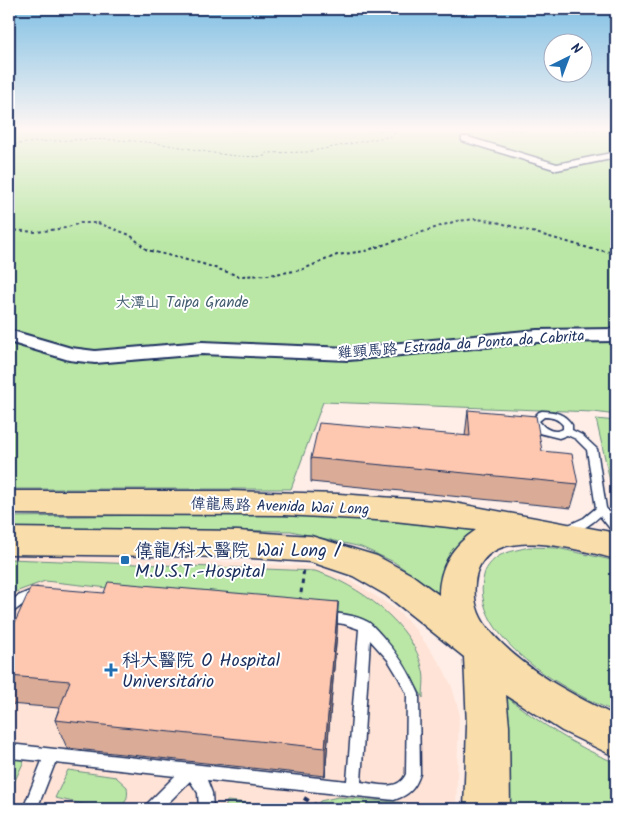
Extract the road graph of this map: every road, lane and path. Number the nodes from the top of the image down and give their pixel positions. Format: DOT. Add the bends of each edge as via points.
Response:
graph roads {
  1 [pos="9,230"];
  2 [pos="616,253"];
  3 [pos="616,335"];
  4 [pos="9,336"];
  5 [pos="567,431"];
  6 [pos="9,503"];
  7 [pos="601,509"];
  8 [pos="616,528"];
  9 [pos="553,532"];
  10 [pos="9,541"];
  11 [pos="616,546"];
  12 [pos="48,591"];
  13 [pos="9,610"];
  14 [pos="317,616"];
  15 [pos="365,626"];
  16 [pos="483,649"];
  17 [pos="616,737"];
  18 [pos="9,751"];
  19 [pos="51,756"];
  20 [pos="190,771"];
  21 [pos="354,788"];
  22 [pos="30,809"];
  23 [pos="152,809"];
  24 [pos="206,809"];
  25 [pos="487,809"];
  1 -- 2 [label="path" via="37,232 80,223 98,223 130,235 147,250 239,276 301,270 337,255 365,251 456,221 477,218"];
  3 -- 4 [label="street, 雞頸馬路 Estrada da Ponta da Cabrita" via="538,336 349,354 202,348 95,358 68,354"];
  5 -- 7 [label="lane" via="592,449"];
  6 -- 9 [label="main road, 偉龍馬路 Avenida Wai Long" via="242,503 380,509 451,515"];
  7 -- 8 [label="lane"];
  7 -- 9 [label="lane" via="572,529"];
  9 -- 11 [label="main road"];
  9 -- 16 [label="main road" via="523,530 499,534 479,545 464,560 456,579 457,602 466,626"];
  10 -- 16 [label="main road" via="238,544 310,549 365,566 390,580"];
  12 -- 13 [label="lane" via="22,599"];
  14 -- 15 [label="lane" via="344,618"];
  15 -- 21 [label="lane"];
  15 -- 21 [label="lane" via="392,656 413,694 413,774 401,791 394,793"];
  16 -- 17 [label="main road" via="538,695"];
  16 -- 25 [label="main road" via="488,726"];
  18 -- 19 [label="lane"];
  19 -- 20 [label="lane"];
  19 -- 22 [label="lane"];
  20 -- 21 [label="lane"];
  20 -- 23 [label="lane"];
  20 -- 24 [label="lane" via="205,787"];
}
